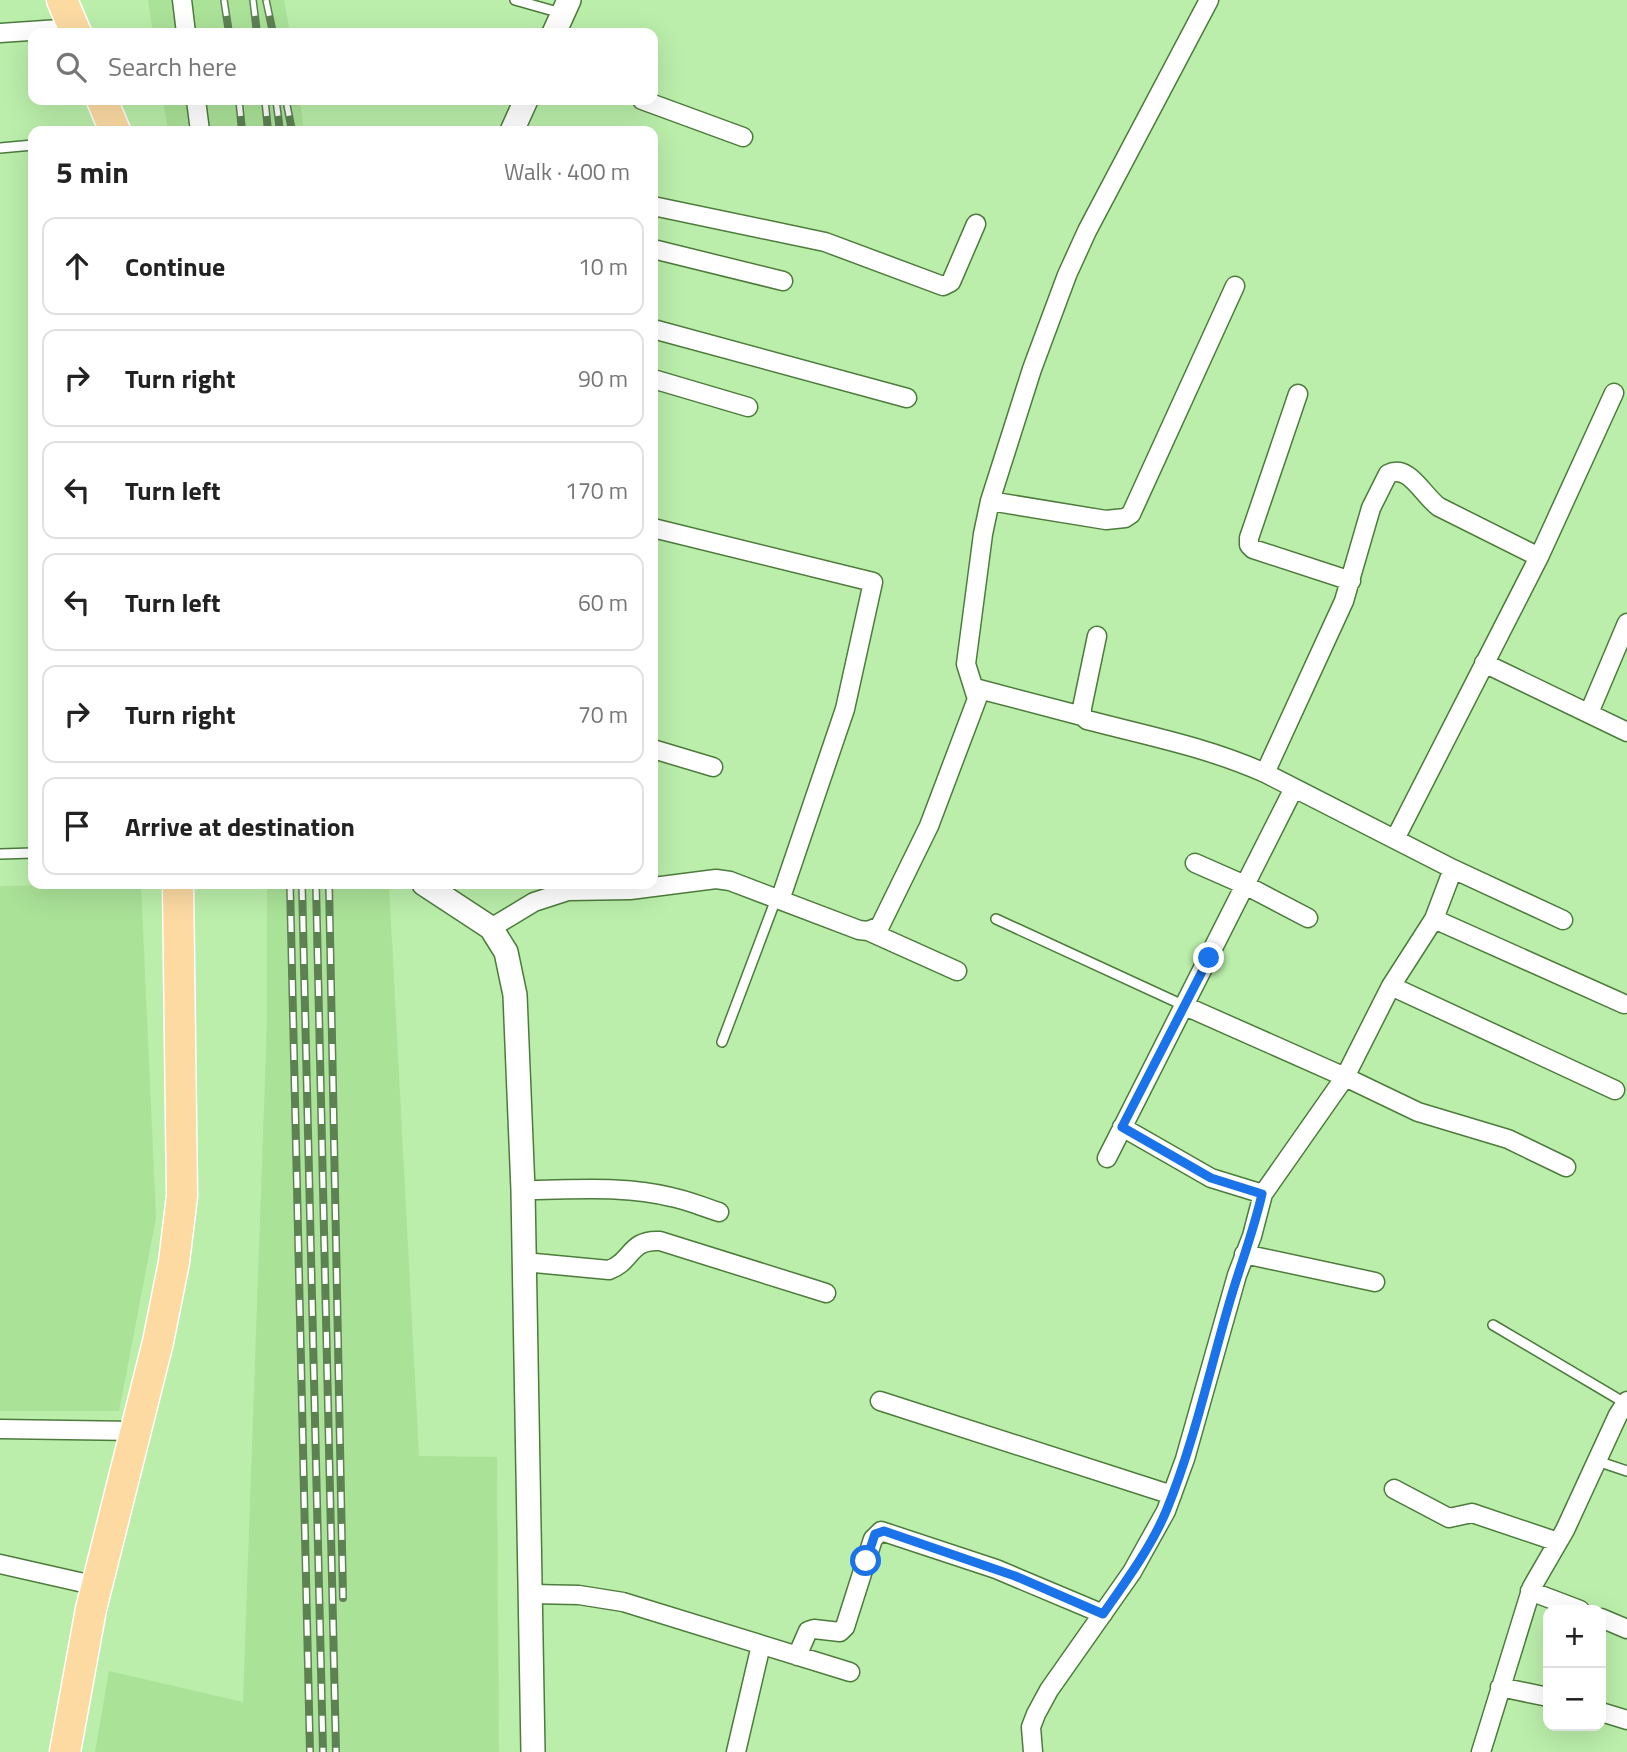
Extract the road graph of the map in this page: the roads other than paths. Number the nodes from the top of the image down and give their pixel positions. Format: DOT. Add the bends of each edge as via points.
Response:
graph roads {
  1 [pos="62,0"];
  2 [pos="181,0"];
  3 [pos="515,0"];
  4 [pos="1209,0"];
  5 [pos="562,16"];
  6 [pos="74,28"];
  7 [pos="185,28"];
  8 [pos="28,32"];
  9 [pos="0,33"];
  10 [pos="103,105"];
  11 [pos="196,105"];
  12 [pos="524,105"];
  13 [pos="656,105"];
  14 [pos="109,126"];
  15 [pos="199,126"];
  16 [pos="514,126"];
  17 [pos="743,137"];
  18 [pos="28,145"];
  19 [pos="0,148"];
  20 [pos="658,207"];
  21 [pos="976,224"];
  22 [pos="658,250"];
  23 [pos="783,281"];
  24 [pos="1235,286"];
  25 [pos="658,330"];
  26 [pos="658,380"];
  27 [pos="1614,393"];
  28 [pos="1298,394"];
  29 [pos="907,398"];
  30 [pos="748,407"];
  31 [pos="990,501"];
  32 [pos="658,529"];
  33 [pos="1539,557"];
  34 [pos="1351,581"];
  35 [pos="1627,623"];
  36 [pos="1097,636"];
  37 [pos="1484,663"];
  38 [pos="975,688"];
  39 [pos="1589,713"];
  40 [pos="1082,716"];
  41 [pos="1627,732"];
  42 [pos="658,750"];
  43 [pos="713,766"];
  44 [pos="1265,773"];
  45 [pos="1294,788"];
  46 [pos="1395,839"];
  47 [pos="28,853"];
  48 [pos="0,854"];
  49 [pos="1195,863"];
  50 [pos="1453,869"];
  51 [pos="1245,885"];
  52 [pos="658,887"];
  53 [pos="178,889"];
  54 [pos="432,889"];
  55 [pos="638,889"];
  56 [pos="778,899"];
  57 [pos="1308,918"];
  58 [pos="996,919"];
  59 [pos="1434,919"];
  60 [pos="1563,920"];
  61 [pos="491,928"];
  62 [pos="868,931"];
  63 [pos="957,971"];
  64 [pos="1391,986"];
  65 [pos="1624,1004"];
  66 [pos="1185,1006"];
  67 [pos="722,1042"];
  68 [pos="1345,1077"];
  69 [pos="1615,1090"];
  70 [pos="1122,1127"];
  71 [pos="1107,1157"];
  72 [pos="1566,1167"];
  73 [pos="523,1190"];
  74 [pos="1262,1194"];
  75 [pos="719,1212"];
  76 [pos="1244,1254"];
  77 [pos="524,1262"];
  78 [pos="1375,1282"];
  79 [pos="826,1293"];
  80 [pos="1493,1325"];
  81 [pos="880,1401"];
  82 [pos="1626,1402"];
  83 [pos="0,1429"];
  84 [pos="135,1431"];
  85 [pos="1597,1461"];
  86 [pos="1627,1471"];
  87 [pos="1394,1489"];
  88 [pos="1172,1495"];
  89 [pos="1558,1542"];
  90 [pos="0,1564"];
  91 [pos="97,1586"];
  92 [pos="1531,1591"];
  93 [pos="531,1594"];
  94 [pos="1567,1605"];
  95 [pos="1103,1614"];
  96 [pos="1606,1620"];
  97 [pos="1627,1629"];
  98 [pos="761,1644"];
  99 [pos="797,1656"];
  100 [pos="850,1672"];
  101 [pos="1500,1687"];
  102 [pos="1543,1696"];
  103 [pos="1606,1714"];
  104 [pos="1627,1720"];
  105 [pos="65,1752"];
  106 [pos="533,1752"];
  107 [pos="736,1752"];
  108 [pos="1033,1752"];
  109 [pos="1480,1752"];
  1 -- 6 [label="main road"];
  2 -- 7 [label="street"];
  3 -- 5 [label="lane"];
  4 -- 31 [label="street" via="1067,275"];
  8 -- 9 [label="street"];
  10 -- 14 [label="main road"];
  11 -- 15 [label="street"];
  12 -- 16 [label="street"];
  13 -- 17 [label="street"];
  18 -- 19 [label="lane"];
  20 -- 21 [label="street" via="825,242 943,286 951,282"];
  22 -- 23 [label="street"];
  24 -- 31 [label="street" via="1131,514 1105,520"];
  25 -- 29 [label="street"];
  26 -- 30 [label="street"];
  27 -- 33 [label="street"];
  28 -- 34 [label="street" via="1249,545"];
  31 -- 38 [label="street" via="966,660"];
  32 -- 56 [label="street" via="873,582 845,709"];
  33 -- 34 [label="street" via="1438,506 1407,474 1392,471 1371,508"];
  33 -- 37 [label="street"];
  34 -- 44 [label="street"];
  35 -- 39 [label="street"];
  36 -- 40 [label="street"];
  37 -- 39 [label="street"];
  37 -- 46 [label="street"];
  38 -- 40 [label="street"];
  38 -- 62 [label="street" via="976,705 929,826 886,916 880,926"];
  39 -- 41 [label="street"];
  40 -- 44 [label="street" via="1205,749"];
  42 -- 43 [label="street"];
  44 -- 45 [label="street"];
  45 -- 46 [label="street"];
  45 -- 51 [label="street"];
  46 -- 50 [label="street"];
  47 -- 48 [label="lane"];
  49 -- 51 [label="street"];
  50 -- 59 [label="street"];
  50 -- 60 [label="street"];
  51 -- 57 [label="street"];
  51 -- 66 [label="street"];
  52 -- 56 [label="street" via="723,879"];
  53 -- 84 [label="main road" via="182,1196 158,1342"];
  54 -- 61 [label="street"];
  55 -- 61 [label="street" via="568,891 534,902"];
  56 -- 62 [label="street"];
  56 -- 67 [label="lane"];
  58 -- 66 [label="lane"];
  59 -- 64 [label="street"];
  59 -- 65 [label="street"];
  61 -- 73 [label="street" via="506,952 515,995"];
  62 -- 63 [label="street"];
  64 -- 68 [label="street"];
  64 -- 69 [label="street"];
  66 -- 68 [label="street"];
  66 -- 70 [label="street"];
  68 -- 72 [label="street" via="1418,1112 1508,1139"];
  68 -- 74 [label="street"];
  70 -- 71 [label="street"];
  70 -- 74 [label="street" via="1211,1178"];
  73 -- 75 [label="street" via="650,1193"];
  73 -- 77 [label="street"];
  74 -- 76 [label="street"];
  76 -- 78 [label="street"];
  76 -- 88 [label="street"];
  77 -- 79 [label="street" via="609,1270 638,1244 660,1241"];
  77 -- 93 [label="street"];
  80 -- 82 [label="lane"];
  81 -- 88 [label="street"];
  82 -- 85 [label="street"];
  83 -- 84 [label="street"];
  84 -- 91 [label="main road"];
  85 -- 86 [label="lane"];
  85 -- 89 [label="street"];
  87 -- 89 [label="street" via="1449,1518 1472,1513"];
  88 -- 95 [label="street" via="1132,1572"];
  89 -- 92 [label="street"];
  90 -- 91 [label="street"];
  91 -- 105 [label="main road"];
  92 -- 94 [label="street"];
  92 -- 101 [label="street"];
  93 -- 98 [label="street" via="624,1602"];
  93 -- 106 [label="street"];
  95 -- 99 [label="street" via="996,1569 881,1531 873,1539 845,1627 836,1632 811,1630"];
  95 -- 108 [label="street" via="1036,1714 1031,1727"];
  96 -- 97 [label="street"];
  98 -- 99 [label="street"];
  98 -- 107 [label="street"];
  99 -- 100 [label="street"];
  101 -- 102 [label="street"];
  101 -- 109 [label="street"];
  103 -- 104 [label="street"];
}
